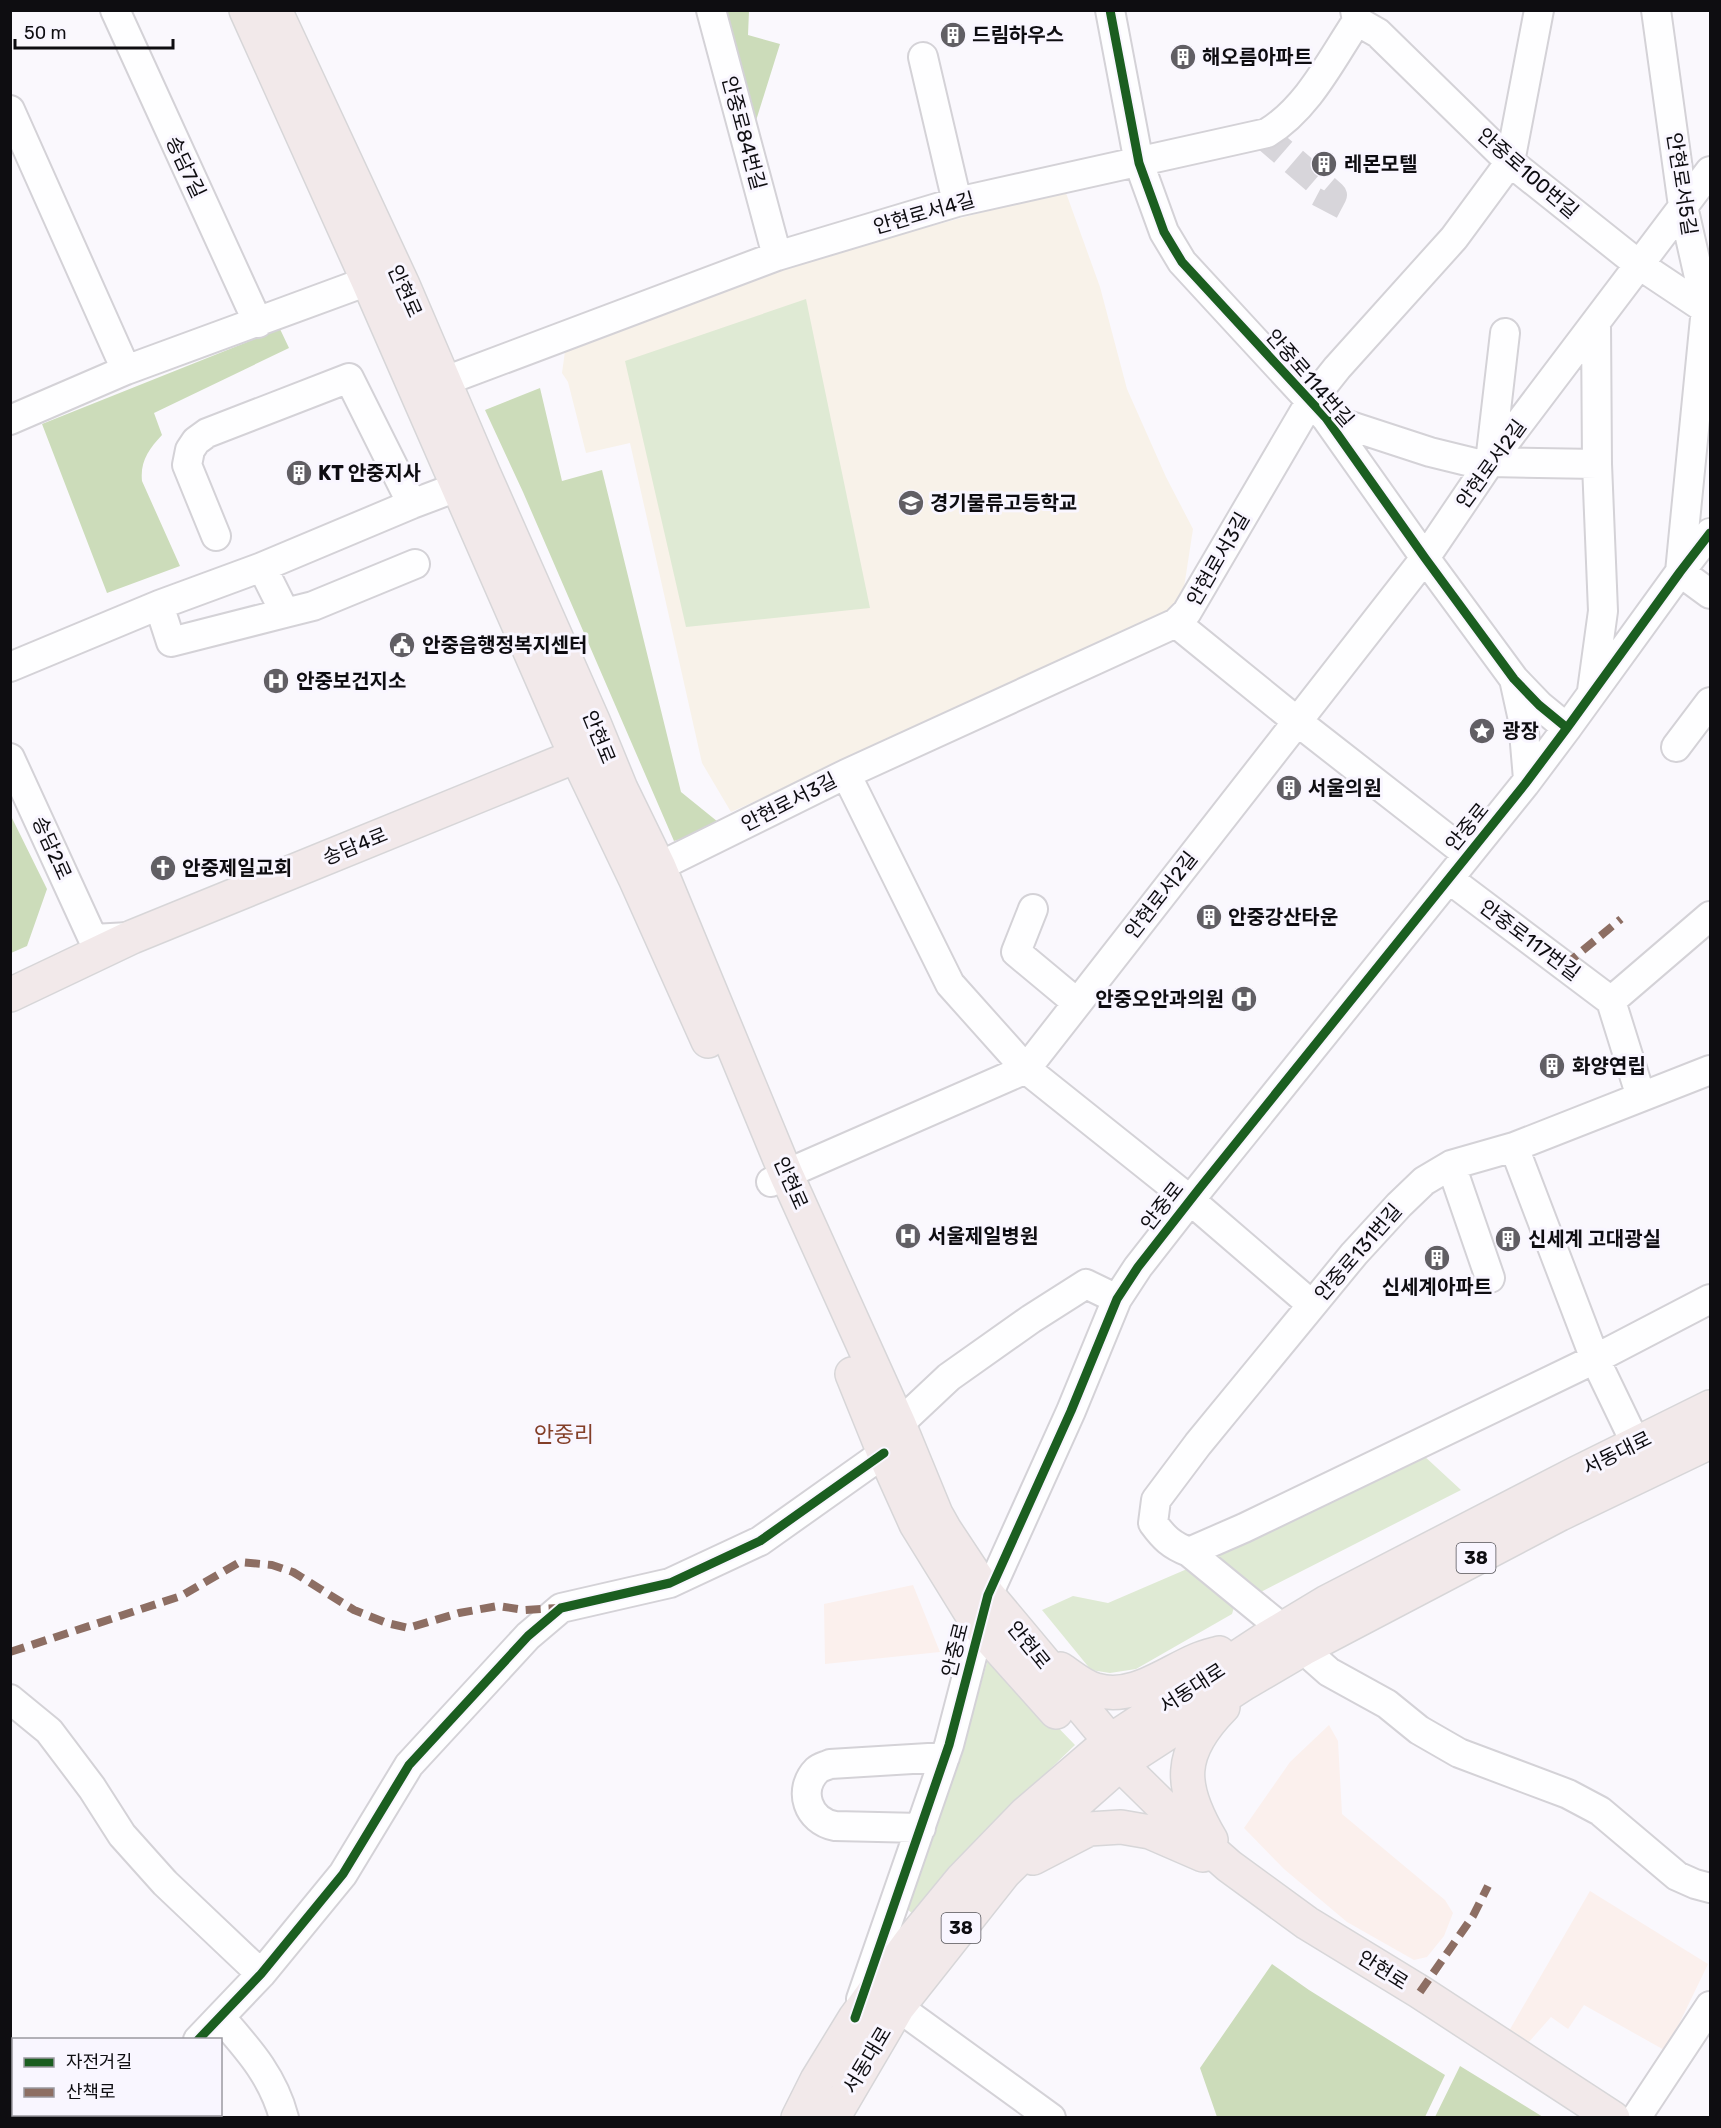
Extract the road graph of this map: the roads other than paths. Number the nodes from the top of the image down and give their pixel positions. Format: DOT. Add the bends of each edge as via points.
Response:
graph roads {
  1 [pos="115,10"];
  2 [pos="246,10"];
  3 [pos="275,10"];
  4 [pos="711,10"];
  5 [pos="1110,10"];
  6 [pos="1539,10"];
  7 [pos="1656,10"];
  8 [pos="1356,16"];
  9 [pos="923,57"];
  10 [pos="10,110"];
  11 [pos="1510,162"];
  12 [pos="1139,163"];
  13 [pos="1710,171"];
  14 [pos="957,202"];
  15 [pos="1683,206"];
  16 [pos="777,256"];
  17 [pos="1638,264"];
  18 [pos="368,281"];
  19 [pos="1420,294"];
  20 [pos="1394,305"];
  21 [pos="1708,310"];
  22 [pos="258,323"];
  23 [pos="1596,324"];
  24 [pos="1505,333"];
  25 [pos="126,370"];
  26 [pos="431,388"];
  27 [pos="1318,410"];
  28 [pos="10,420"];
  29 [pos="1488,464"];
  30 [pos="1597,464"];
  31 [pos="470,480"];
  32 [pos="412,504"];
  33 [pos="1710,533"];
  34 [pos="216,536"];
  35 [pos="1425,558"];
  36 [pos="415,564"];
  37 [pos="262,567"];
  38 [pos="1680,572"];
  39 [pos="1710,594"];
  40 [pos="159,606"];
  41 [pos="1603,611"];
  42 [pos="285,613"];
  43 [pos="1647,618"];
  44 [pos="1176,623"];
  45 [pos="10,667"];
  46 [pos="1514,680"];
  47 [pos="1591,696"];
  48 [pos="1710,702"];
  49 [pos="1298,722"];
  50 [pos="1567,728"];
  51 [pos="585,739"];
  52 [pos="1676,747"];
  53 [pos="10,758"];
  54 [pos="846,774"];
  55 [pos="1528,779"];
  56 [pos="1467,854"];
  57 [pos="647,873"];
  58 [pos="1449,879"];
  59 [pos="1033,909"];
  60 [pos="1710,916"];
  61 [pos="132,937"];
  62 [pos="93,939"];
  63 [pos="10,977"];
  64 [pos="10,995"];
  65 [pos="1611,1001"];
  66 [pos="1076,1002"];
  67 [pos="1026,1069"];
  68 [pos="1710,1070"];
  69 [pos="1641,1097"];
  70 [pos="1514,1147"];
  71 [pos="1451,1165"];
  72 [pos="779,1178"];
  73 [pos="1190,1200"];
  74 [pos="1490,1278"];
  75 [pos="1116,1299"];
  76 [pos="1710,1299"];
  77 [pos="1312,1305"];
  78 [pos="1595,1359"];
  79 [pos="1710,1407"];
  80 [pos="899,1424"];
  81 [pos="1710,1442"];
  82 [pos="1636,1444"];
  83 [pos="884,1453"];
  84 [pos="1189,1552"];
  85 [pos="988,1595"];
  86 [pos="979,1626"];
  87 [pos="1283,1640"];
  88 [pos="1035,1653"];
  89 [pos="1245,1683"];
  90 [pos="10,1699"];
  91 [pos="1108,1753"];
  92 [pos="945,1757"];
  93 [pos="921,1828"];
  94 [pos="1229,1866"];
  95 [pos="1004,1873"];
  96 [pos="1710,1888"];
  97 [pos="261,1974"];
  98 [pos="1710,2006"];
  99 [pos="898,2007"];
  100 [pos="221,2018"];
  101 [pos="855,2018"];
  102 [pos="200,2038"];
  103 [pos="284,2118"];
  104 [pos="798,2118"];
  105 [pos="833,2118"];
  106 [pos="1051,2118"];
  107 [pos="1613,2118"];
  108 [pos="1636,2118"];
  1 -- 22 [label="street, 송담7길"];
  2 -- 18 [label="main road, 안현로"];
  3 -- 26 [label="main road, 안현로" via="403,285"];
  4 -- 16 [label="street, 안중로84번길"];
  5 -- 12 [label="street, 안중로114번길"];
  6 -- 11 [label="street, 안현로서3길"];
  7 -- 15 [label="street, 안현로서5길"];
  8 -- 11 [label="street, 안중로100번길"];
  8 -- 12 [label="street, 안현로서4길" via="1314,86 1285,122 1268,133"];
  9 -- 14 [label="street"];
  10 -- 25 [label="street"];
  11 -- 17 [label="street, 안중로100번길"];
  11 -- 20 [label="street, 안현로서3길" via="1454,238"];
  12 -- 14 [label="street, 안현로서4길"];
  12 -- 27 [label="street, 안중로114번길" via="1164,232 1182,262"];
  13 -- 15 [label="street"];
  14 -- 16 [label="street, 안현로서4길"];
  15 -- 17 [label="street, 안현로서2길"];
  15 -- 21 [label="street, 안현로서5길"];
  16 -- 26 [label="street, 안현로서4길"];
  17 -- 21 [label="street, 안중로100번길"];
  17 -- 23 [label="street, 안현로서2길"];
  18 -- 22 [label="street"];
  18 -- 26 [label="main road, 안현로"];
  19 -- 20 [label="street"];
  20 -- 27 [label="street, 안현로서3길" via="1337,368"];
  21 -- 38 [label="street, 안현로서5길"];
  22 -- 25 [label="street"];
  23 -- 29 [label="street, 안현로서2길"];
  23 -- 30 [label="street, 안중로"];
  24 -- 29 [label="street"];
  25 -- 28 [label="street"];
  26 -- 31 [label="main road, 안현로"];
  27 -- 29 [label="street" via="1430,452"];
  27 -- 35 [label="street, 안중로114번길"];
  27 -- 44 [label="street, 안현로서3길" via="1187,612"];
  29 -- 30 [label="street"];
  29 -- 35 [label="street, 안현로서2길"];
  30 -- 41 [label="street, 안중로"];
  31 -- 32 [label="street"];
  31 -- 51 [label="main road, 안현로"];
  32 -- 34 [label="street" via="349,378 207,433 196,441 188,465"];
  32 -- 37 [label="street"];
  33 -- 38 [label="street, 안중로"];
  35 -- 46 [label="street, 안중로114번길"];
  35 -- 49 [label="street, 안현로서2길"];
  36 -- 42 [label="street" via="314,606"];
  37 -- 40 [label="street"];
  37 -- 42 [label="street"];
  38 -- 39 [label="street"];
  38 -- 43 [label="street, 안중로"];
  40 -- 42 [label="street" via="171,642"];
  40 -- 45 [label="street"];
  41 -- 43 [label="street"];
  41 -- 47 [label="street, 안중로"];
  43 -- 47 [label="street, 안중로"];
  44 -- 49 [label="street"];
  44 -- 54 [label="street, 안현로서3길"];
  46 -- 50 [label="street, 안중로114번길"];
  46 -- 55 [label="street" via="1523,720"];
  47 -- 50 [label="street, 안중로"];
  48 -- 52 [label="street"];
  49 -- 56 [label="street, 안중로"];
  49 -- 66 [label="street, 안현로서2길"];
  50 -- 55 [label="street, 안중로"];
  51 -- 57 [label="main road, 안현로"];
  51 -- 61 [label="main road, 송담4로"];
  51 -- 62 [label="main road, 송담4로"];
  53 -- 62 [label="street, 송담2로"];
  54 -- 57 [label="street, 안현로서3길"];
  54 -- 67 [label="street" via="950,984"];
  55 -- 56 [label="street, 안중로"];
  56 -- 58 [label="street, 안중로"];
  57 -- 72 [label="main road, 안현로"];
  58 -- 65 [label="street, 안중로117번길"];
  58 -- 73 [label="street, 안중로"];
  59 -- 66 [label="street" via="1016,952"];
  60 -- 65 [label="street"];
  61 -- 62 [label="street"];
  61 -- 64 [label="main road, 송담4로"];
  62 -- 63 [label="main road, 송담4로"];
  65 -- 69 [label="street"];
  66 -- 67 [label="street, 안현로서2길"];
  67 -- 72 [label="street, 안현로서2길"];
  67 -- 73 [label="street, 안중로"];
  68 -- 69 [label="street, 안중로131번길"];
  69 -- 70 [label="street, 안중로131번길"];
  70 -- 71 [label="street, 안중로131번길"];
  70 -- 78 [label="street"];
  71 -- 74 [label="street"];
  71 -- 77 [label="street, 안중로131번길" via="1424,1181 1399,1205"];
  72 -- 80 [label="main road, 안현로"];
  72 -- 83 [label="main road, 안현로"];
  73 -- 75 [label="street, 안중로"];
  73 -- 77 [label="street, 안중로131번길"];
  75 -- 80 [label="street" via="1086,1284 949,1377"];
  75 -- 85 [label="street, 안중로"];
  76 -- 78 [label="street"];
  77 -- 84 [label="street" via="1156,1500 1153,1523 1175,1547"];
  78 -- 82 [label="street"];
  78 -- 84 [label="street"];
  79 -- 82 [label="main road, 서동대로 / 38"];
  80 -- 85 [label="main road, 안현로" via="940,1522"];
  81 -- 87 [label="main road, 서동대로 / 38"];
  82 -- 87 [label="main road, 서동대로 / 38" via="1328,1602"];
  83 -- 86 [label="main road, 안현로" via="916,1524"];
  83 -- 97 [label="street" via="760,1541 670,1583 561,1608 528,1636 409,1765 343,1874"];
  84 -- 87 [label="street"];
  85 -- 86 [label="street, 안중로"];
  85 -- 88 [label="main road, 안현로"];
  86 -- 91 [label="main road, 안현로"];
  86 -- 92 [label="street, 안중로"];
  87 -- 88 [label="main road" via="1198,1659 1150,1683 1112,1692 1086,1685"];
  87 -- 89 [label="main road, 서동대로 / 38"];
  87 -- 91 [label="main road, 서동대로 / 38"];
  87 -- 96 [label="street" via="1459,1753 1568,1794 1600,1811 1677,1876"];
  88 -- 91 [label="main road, 안현로"];
  89 -- 91 [label="main road, 서동대로 / 38"];
  89 -- 94 [label="main road" via="1203,1731 1187,1772 1192,1804"];
  90 -- 97 [label="street" via="49,1731 122,1835 165,1883"];
  91 -- 94 [label="main road, 안현로"];
  91 -- 95 [label="main road, 서동대로 / 38" via="1068,1810"];
  91 -- 101 [label="main road, 서동대로 / 38" via="1025,1814 911,1941"];
  92 -- 93 [label="street, 안중로"];
  92 -- 93 [label="street" via="830,1764 818,1769 810,1780 809,1806 823,1824"];
  93 -- 101 [label="street, 안중로"];
  94 -- 95 [label="main road" via="1150,1832 1121,1827 1089,1829"];
  94 -- 107 [label="main road, 안현로" via="1307,1923"];
  95 -- 99 [label="main road, 서동대로 / 38"];
  97 -- 100 [label="street"];
  98 -- 108 [label="street"];
  99 -- 105 [label="main road, 서동대로 / 38"];
  99 -- 106 [label="street"];
  100 -- 102 [label="street"];
  100 -- 103 [label="street" via="262,2066"];
  101 -- 104 [label="main road, 서동대로 / 38"];
}
